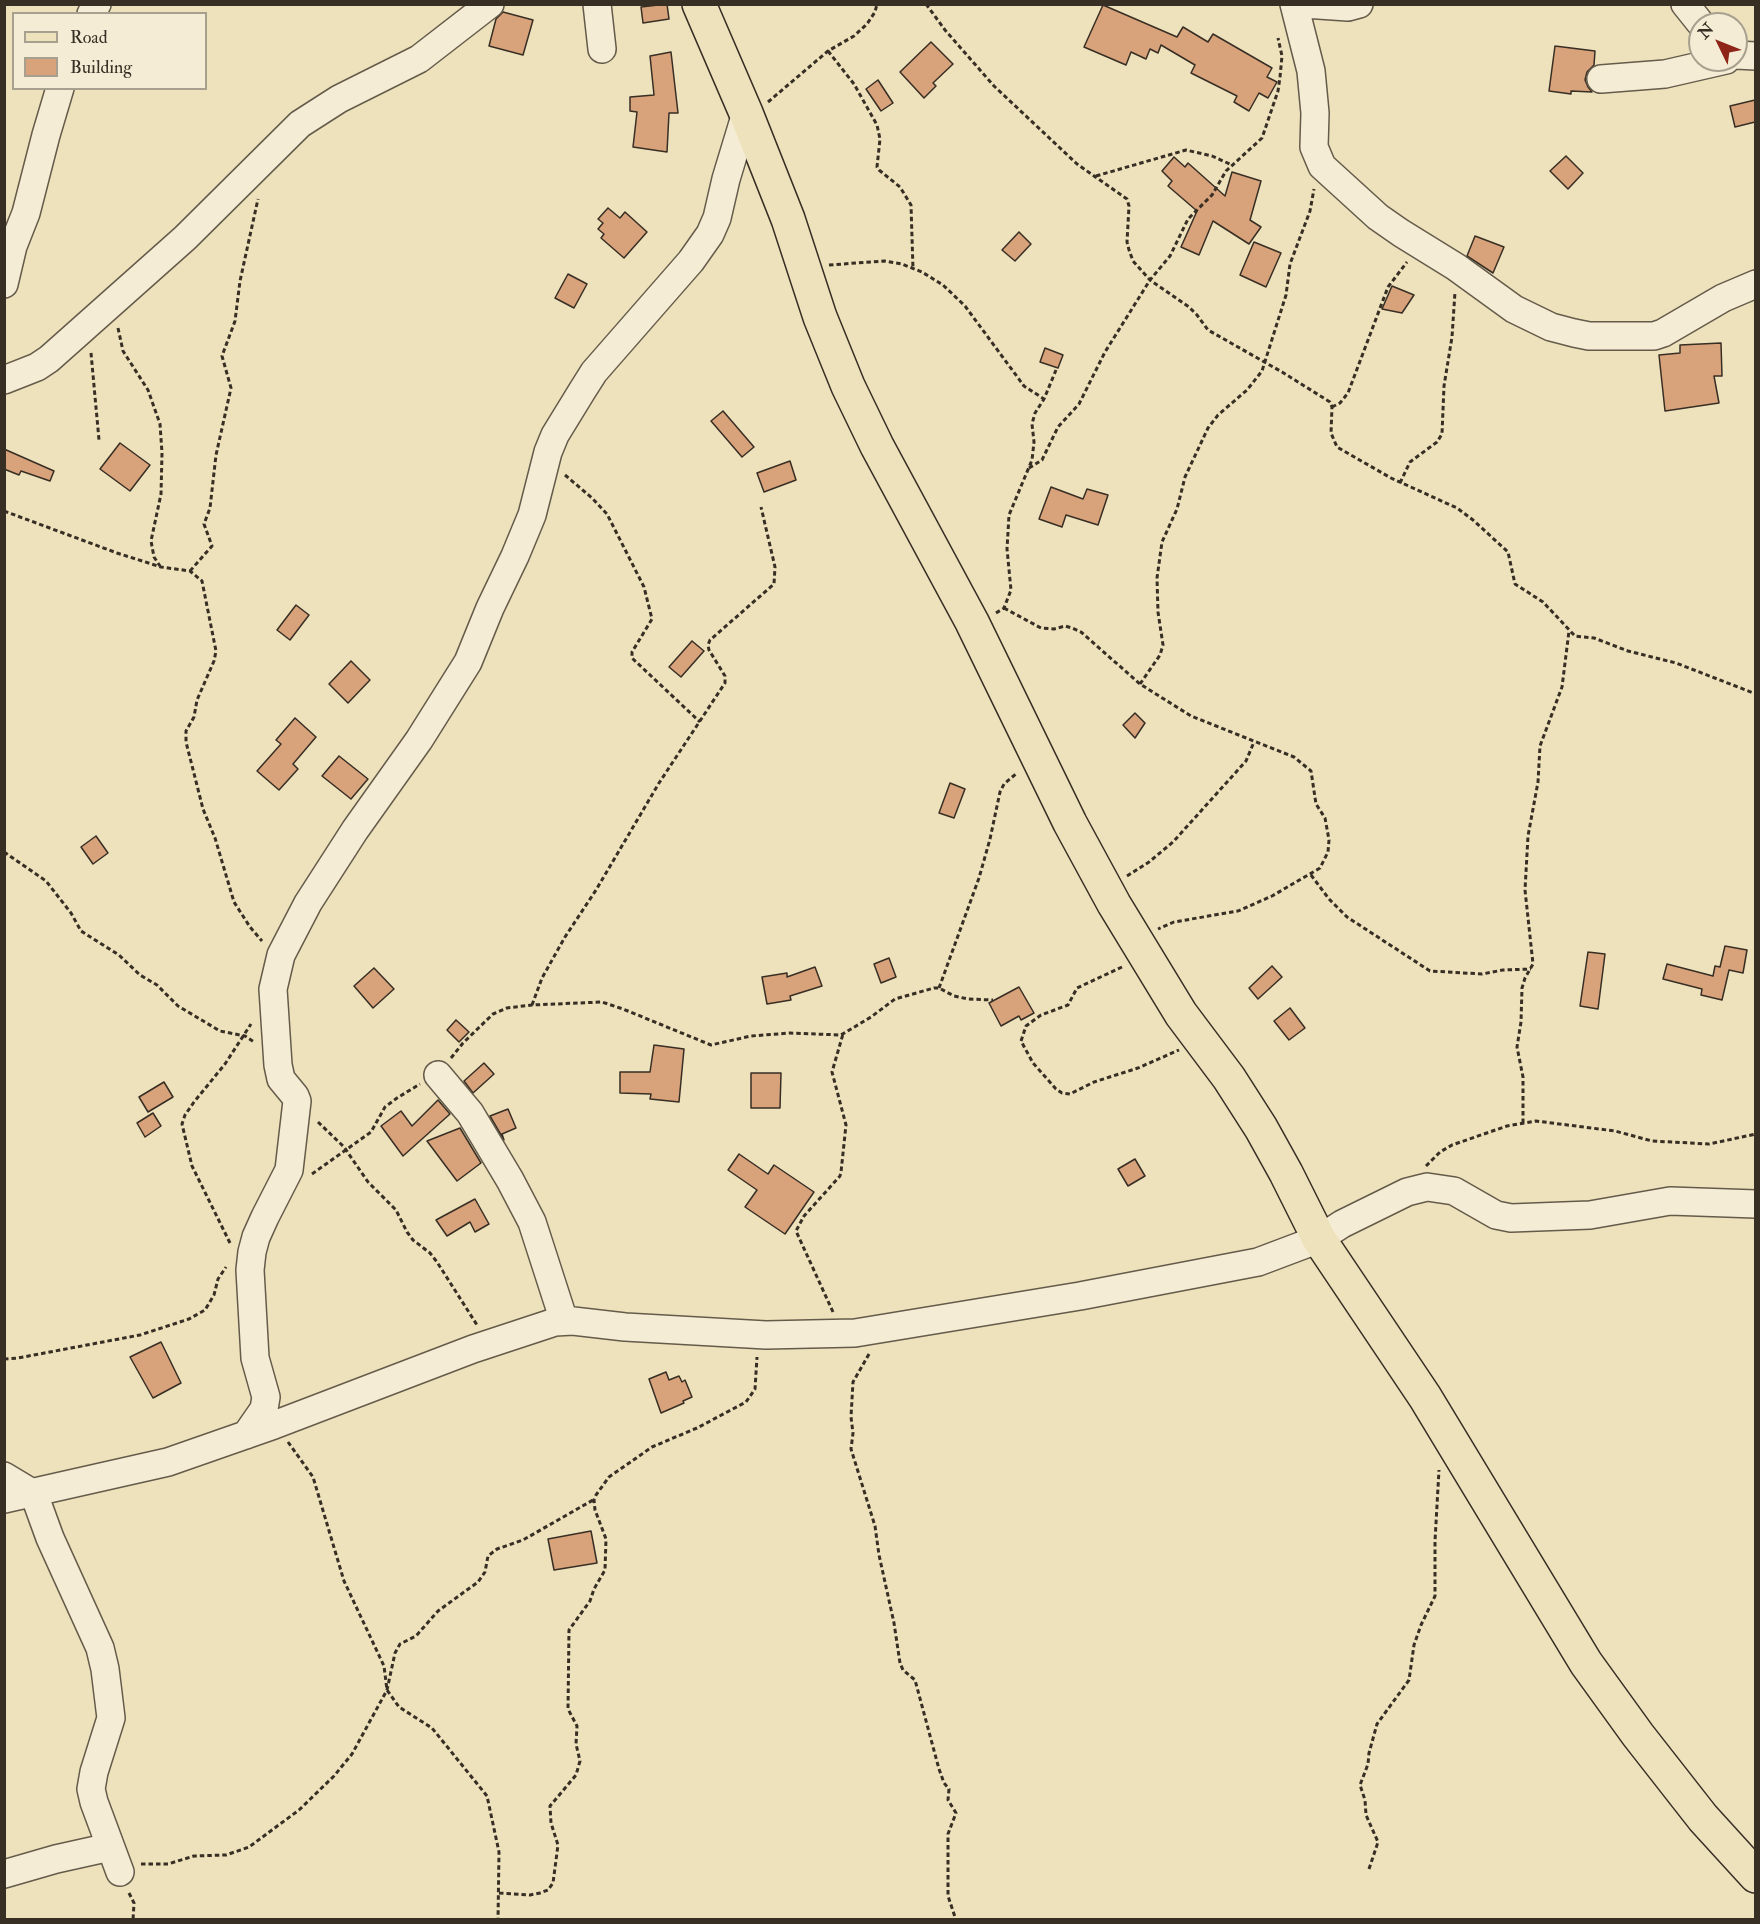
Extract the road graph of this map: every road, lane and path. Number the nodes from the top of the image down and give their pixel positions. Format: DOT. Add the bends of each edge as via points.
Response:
graph roads {
  1 [pos="490,4"];
  2 [pos="597,4"];
  3 [pos="699,4"];
  4 [pos="878,4"];
  5 [pos="926,4"];
  6 [pos="1294,4"];
  7 [pos="1304,4"];
  8 [pos="1359,4"];
  9 [pos="1277,35"];
  10 [pos="602,49"];
  11 [pos="828,51"];
  12 [pos="1688,69"];
  13 [pos="1601,79"];
  14 [pos="59,90"];
  15 [pos="747,116"];
  16 [pos="1316,156"];
  17 [pos="1232,165"];
  18 [pos="1095,177"];
  19 [pos="259,196"];
  20 [pos="1417,244"];
  21 [pos="803,264"];
  22 [pos="1456,267"];
  23 [pos="913,269"];
  24 [pos="1150,280"];
  25 [pos="4,284"];
  26 [pos="1755,284"];
  27 [pos="96,316"];
  28 [pos="1264,362"];
  29 [pos="1056,369"];
  30 [pos="4,380"];
  31 [pos="1044,399"];
  32 [pos="1332,407"];
  33 [pos="99,440"];
  34 [pos="548,452"];
  35 [pos="1029,468"];
  36 [pos="1400,483"];
  37 [pos="761,507"];
  38 [pos="4,511"];
  39 [pos="161,567"];
  40 [pos="190,571"];
  41 [pos="1004,608"];
  42 [pos="972,621"];
  43 [pos="1569,631"];
  44 [pos="1140,684"];
  45 [pos="1755,694"];
  46 [pos="700,722"];
  47 [pos="1254,742"];
  48 [pos="1038,758"];
  49 [pos="4,852"];
  50 [pos="1311,874"];
  51 [pos="1107,889"];
  52 [pos="263,942"];
  53 [pos="1139,945"];
  54 [pos="1531,969"];
  55 [pos="939,988"];
  56 [pos="993,1000"];
  57 [pos="532,1005"];
  58 [pos="843,1034"];
  59 [pos="245,1036"];
  60 [pos="1202,1040"];
  61 [pos="258,1045"];
  62 [pos="438,1075"];
  63 [pos="297,1101"];
  64 [pos="1523,1123"];
  65 [pos="1755,1134"];
  66 [pos="346,1149"];
  67 [pos="278,1191"];
  68 [pos="1407,1192"];
  69 [pos="1755,1204"];
  70 [pos="1319,1239"];
  71 [pos="232,1247"];
  72 [pos="230,1262"];
  73 [pos="564,1321"];
  74 [pos="886,1328"];
  75 [pos="842,1333"];
  76 [pos="756,1334"];
  77 [pos="489,1344"];
  78 [pos="4,1359"];
  79 [pos="274,1425"];
  80 [pos="246,1435"];
  81 [pos="1439,1466"];
  82 [pos="4,1476"];
  83 [pos="34,1494"];
  84 [pos="4,1499"];
  85 [pos="594,1500"];
  86 [pos="387,1690"];
  87 [pos="115,1858"];
  88 [pos="1369,1869"];
  89 [pos="4,1874"];
  90 [pos="1755,1876"];
  91 [pos="499,1893"];
  92 [pos="133,1920"];
  93 [pos="498,1920"];
  94 [pos="956,1920"];
  1 -- 27 [label="street" via="419,59 339,99 300,124 185,238"];
  2 -- 10 [label="street"];
  3 -- 15 [label="main road"];
  4 -- 11 [label="path" via="867,24"];
  5 -- 18 [label="path" via="994,86"];
  6 -- 16 [label="street" via="1311,72"];
  7 -- 8 [label="street"];
  9 -- 17 [label="path" via="1280,77 1265,133"];
  11 -- 15 [label="path"];
  11 -- 23 [label="path" via="854,84 877,125 877,167 900,188 911,205"];
  12 -- 13 [label="street"];
  14 -- 25 [label="street"];
  15 -- 21 [label="main road"];
  15 -- 34 [label="street" via="710,234 594,372"];
  16 -- 20 [label="street" via="1378,217"];
  16 -- 28 [label="path" via="1310,211 1290,264 1286,295"];
  17 -- 18 [label="path" via="1186,150"];
  17 -- 24 [label="path" via="1212,195 1188,219 1170,256"];
  18 -- 24 [label="path" via="1126,199 1131,256"];
  19 -- 40 [label="path" via="235,321 222,356 231,388 204,524 212,546"];
  20 -- 22 [label="street"];
  20 -- 32 [label="path" via="1388,287 1348,393"];
  21 -- 23 [label="path" via="884,261"];
  21 -- 42 [label="main road" via="848,386"];
  22 -- 26 [label="street" via="1514,309 1551,327 1589,336 1659,335"];
  22 -- 36 [label="path" via="1452,337 1444,386 1444,429 1437,442 1410,462"];
  23 -- 31 [label="path" via="943,285 965,306 1024,386"];
  24 -- 28 [label="path" via="1189,307 1208,330"];
  24 -- 35 [label="path" via="1079,404 1058,427 1042,460"];
  27 -- 30 [label="street" via="43,363"];
  27 -- 33 [label="path"];
  27 -- 39 [label="path" via="118,325 123,351 148,390 160,424 161,494 151,540 154,557"];
  28 -- 32 [label="path" via="1327,399"];
  28 -- 44 [label="path" via="1258,378 1208,428 1185,477 1177,509 1162,542 1157,578 1161,655"];
  29 -- 31 [label="path"];
  31 -- 35 [label="path" via="1032,424 1034,453"];
  32 -- 36 [label="path" via="1331,433 1337,447"];
  34 -- 46 [label="path" via="561,471 607,514 644,587 652,620 632,658"];
  34 -- 63 [label="street" via="532,515 468,662 308,903 280,955 273,989 278,1065 281,1079"];
  35 -- 41 [label="path" via="1009,515 1006,549 1011,590"];
  36 -- 43 [label="path" via="1457,508 1473,520 1508,552 1515,584 1543,602"];
  37 -- 46 [label="path" via="775,567 774,584 709,642 725,683"];
  38 -- 39 [label="path"];
  39 -- 40 [label="path"];
  40 -- 52 [label="path" via="204,585 216,651 186,731 186,742 234,902"];
  41 -- 42 [label="path"];
  41 -- 44 [label="path" via="1041,628 1065,626 1081,632"];
  42 -- 48 [label="main road"];
  43 -- 45 [label="path" via="1575,636 1676,663"];
  43 -- 54 [label="path" via="1562,687 1540,746 1528,836 1525,890"];
  44 -- 47 [label="path" via="1191,716"];
  46 -- 57 [label="path" via="565,937"];
  47 -- 50 [label="path" via="1294,757 1311,771 1316,804 1325,818 1329,840 1323,862"];
  47 -- 51 [label="path" via="1246,761 1173,842"];
  48 -- 51 [label="main road"];
  48 -- 55 [label="path" via="1010,777 1000,792 979,878"];
  49 -- 59 [label="path" via="46,881 84,934 119,955 178,1006 220,1031"];
  50 -- 53 [label="path" via="1238,911 1174,922"];
  50 -- 54 [label="path" via="1347,917 1430,971 1482,974"];
  51 -- 53 [label="main road"];
  53 -- 60 [label="main road" via="1181,1014"];
  53 -- 60 [label="path" via="1122,967 1077,988 1067,1006 1041,1015 1026,1026 1021,1041 1033,1063 1056,1089 1070,1094"];
  54 -- 64 [label="path" via="1522,988 1517,1047"];
  55 -- 56 [label="path" via="954,996"];
  55 -- 58 [label="path" via="895,999"];
  57 -- 58 [label="path" via="602,1002 711,1045 790,1032"];
  57 -- 62 [label="path" via="493,1014"];
  58 -- 75 [label="path" via="832,1072 846,1125 841,1172 796,1231"];
  59 -- 61 [label="path"];
  59 -- 71 [label="path" via="194,1102 182,1124 192,1166"];
  60 -- 70 [label="main road" via="1262,1128"];
  62 -- 66 [label="path" via="390,1103 371,1132"];
  62 -- 73 [label="street" via="470,1113 532,1222"];
  63 -- 66 [label="path"];
  63 -- 67 [label="street" via="292,1160"];
  64 -- 65 [label="path" via="1615,1131 1652,1141 1709,1144"];
  64 -- 68 [label="path" via="1470,1138 1440,1152"];
  66 -- 67 [label="path" via="311,1175"];
  66 -- 77 [label="path" via="368,1182 396,1210 407,1232 437,1262"];
  67 -- 80 [label="street" via="252,1252 255,1358 266,1397 264,1409"];
  68 -- 69 [label="street" via="1443,1188 1496,1215 1511,1218 1590,1215 1670,1201"];
  68 -- 70 [label="street"];
  70 -- 74 [label="street" via="1258,1262 1206,1273"];
  70 -- 90 [label="main road" via="1425,1397 1586,1663 1703,1818"];
  72 -- 78 [label="path" via="205,1310 189,1319 140,1335"];
  73 -- 76 [label="street"];
  73 -- 77 [label="street"];
  74 -- 75 [label="street"];
  74 -- 94 [label="path" via="853,1382 851,1449 875,1526 900,1663 915,1680 939,1769 949,1789 948,1800 956,1813 948,1834 948,1896"];
  75 -- 76 [label="street"];
  76 -- 85 [label="path" via="756,1389 746,1402 652,1447 609,1478"];
  77 -- 79 [label="street"];
  79 -- 80 [label="street"];
  79 -- 86 [label="path" via="313,1477 344,1581 384,1666"];
  80 -- 83 [label="street" via="168,1462"];
  81 -- 88 [label="path" via="1435,1596 1414,1645 1409,1680 1377,1724 1360,1785 1366,1815 1378,1842"];
  82 -- 83 [label="street"];
  83 -- 84 [label="street"];
  83 -- 87 [label="street" via="104,1660 111,1718 91,1789"];
  85 -- 86 [label="path" via="523,1540 491,1553 478,1582 438,1611 416,1636 398,1646"];
  85 -- 91 [label="path" via="606,1539 604,1570 590,1601 569,1630 568,1709 577,1726 580,1761 576,1775 550,1806 558,1845 553,1883 548,1890 530,1895"];
  86 -- 87 [label="path" via="352,1754 334,1776 299,1810 249,1847 226,1855 194,1856 168,1864"];
  86 -- 91 [label="path" via="399,1707 432,1728 487,1796 499,1852"];
  87 -- 89 [label="street" via="56,1859"];
  87 -- 92 [label="path" via="134,1903"];
  91 -- 93 [label="path"];
}
